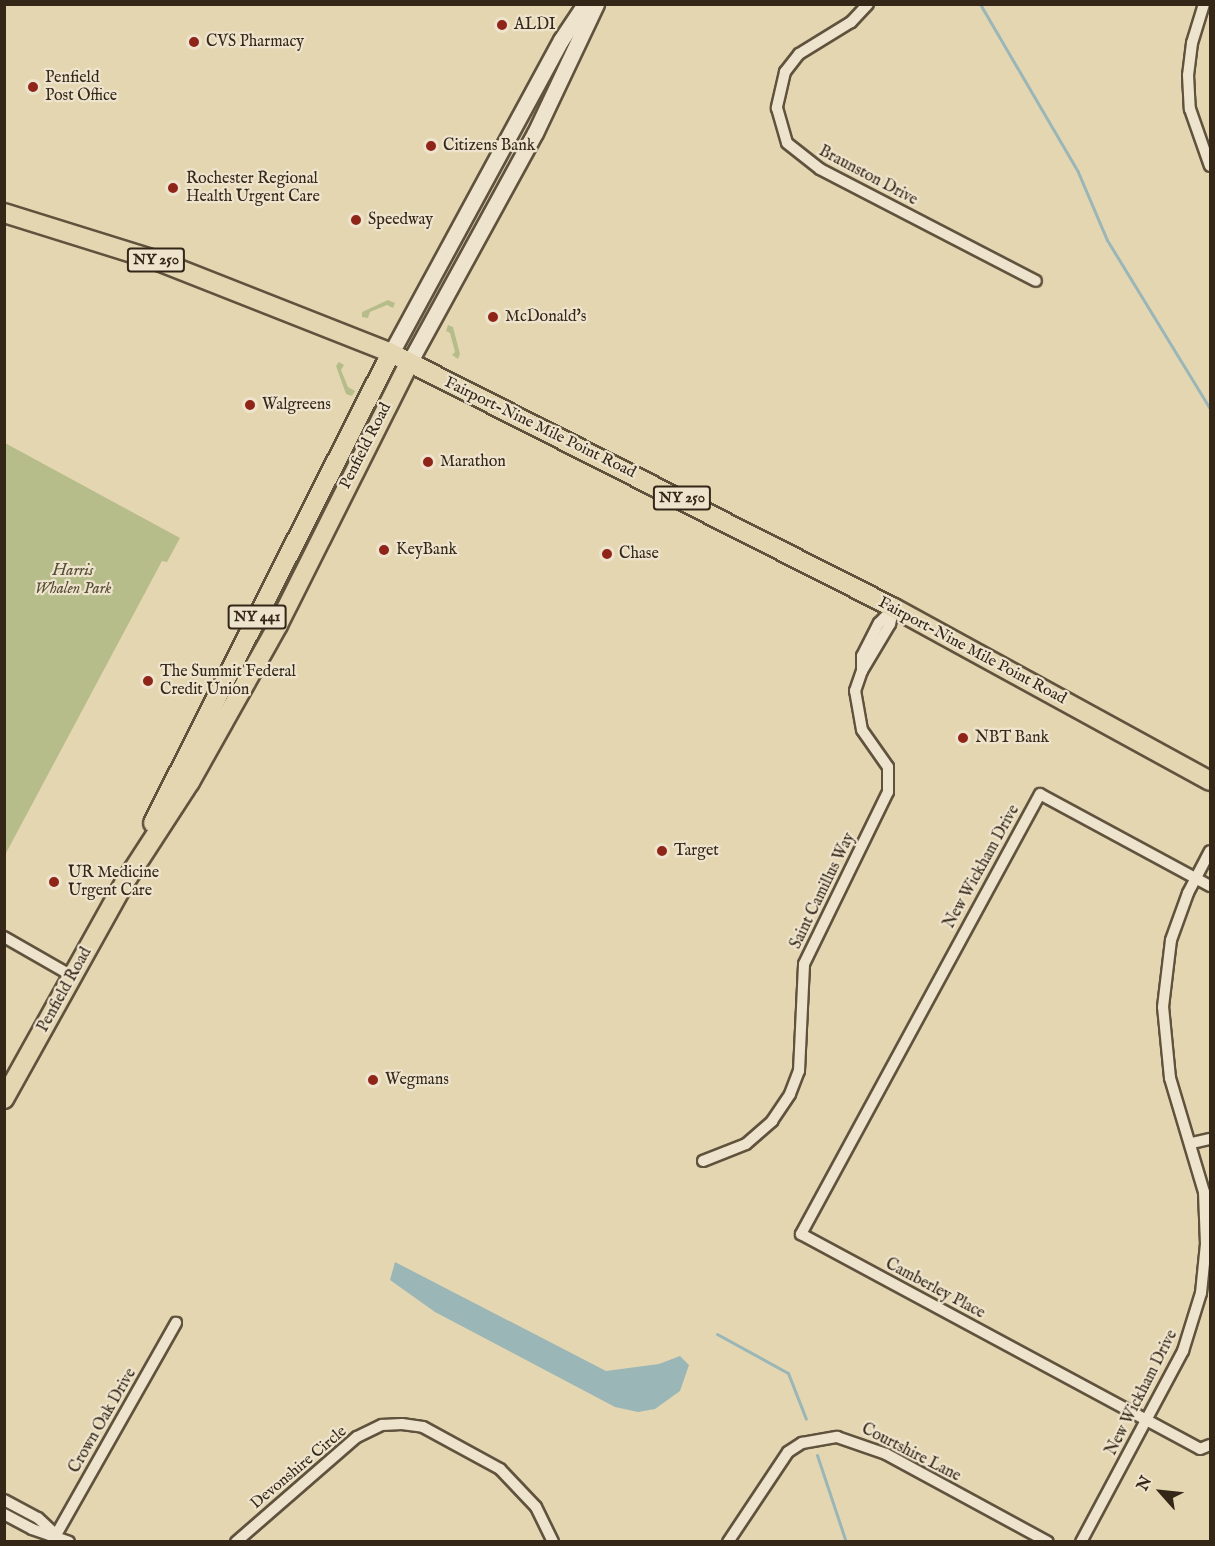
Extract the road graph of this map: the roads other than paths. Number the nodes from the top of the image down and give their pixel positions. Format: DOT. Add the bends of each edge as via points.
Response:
graph roads {
  1 [pos="585,4"];
  2 [pos="596,4"];
  3 [pos="868,4"];
  4 [pos="1204,4"];
  5 [pos="1210,166"];
  6 [pos="4,213"];
  7 [pos="1036,281"];
  8 [pos="391,353"];
  9 [pos="409,363"];
  10 [pos="894,608"];
  11 [pos="1210,781"];
  12 [pos="1210,851"];
  13 [pos="1195,877"];
  14 [pos="125,882"];
  15 [pos="1210,886"];
  16 [pos="4,937"];
  17 [pos="72,976"];
  18 [pos="884,1077"];
  19 [pos="4,1099"];
  20 [pos="1210,1139"];
  21 [pos="1192,1143"];
  22 [pos="703,1161"];
  23 [pos="176,1323"];
  24 [pos="1146,1422"];
  25 [pos="1210,1444"];
  26 [pos="4,1500"];
  27 [pos="4,1514"];
  28 [pos="54,1538"];
  29 [pos="69,1542"];
  30 [pos="236,1542"];
  31 [pos="553,1542"];
  32 [pos="728,1542"];
  33 [pos="1047,1542"];
  34 [pos="1081,1542"];
  1 -- 8 [label="main road, Penfield Road / NY 441" via="561,40"];
  2 -- 9 [label="main road, Penfield Road / NY 441" via="535,133"];
  3 -- 7 [label="street, Braunston Drive" via="850,22 799,54 786,72 777,108 787,143 820,169"];
  4 -- 5 [label="street" via="1192,43 1188,75 1190,109"];
  6 -- 8 [label="main road, Fairport-Nine Mile Point Road / NY 250" via="158,261"];
  8 -- 9 [label="main road, Fairport-Nine Mile Point Road / NY 250"];
  8 -- 14 [label="main road, Penfield Road / NY 441" via="175,773"];
  9 -- 10 [label="main road, Fairport-Nine Mile Point Road / NY 250"];
  9 -- 14 [label="main road, Penfield Road / NY 441" via="278,625 190,782"];
  10 -- 11 [label="main road, Fairport-Nine Mile Point Road / NY 250"];
  10 -- 22 [label="street, Saint Camillus Way" via="890,624 862,671 855,691 857,716 888,767 888,792 804,964 799,1071 790,1094 772,1121 746,1144"];
  12 -- 13 [label="street, New Wickham Drive"];
  13 -- 15 [label="street, New Wickham Drive"];
  13 -- 18 [label="street, New Wickham Drive" via="1040,794"];
  13 -- 21 [label="street, New Wickham Drive" via="1171,940 1163,1006 1170,1078"];
  14 -- 17 [label="main road, Penfield Road / NY 441"];
  16 -- 17 [label="street"];
  17 -- 19 [label="main road, Penfield Road / NY 441"];
  18 -- 24 [label="street, Camberley Place" via="801,1234"];
  20 -- 21 [label="street"];
  21 -- 24 [label="street, New Wickham Drive" via="1204,1192 1204,1270 1190,1334"];
  23 -- 28 [label="street, Crown Oak Drive"];
  24 -- 25 [label="street, Camberley Place" via="1200,1449"];
  24 -- 34 [label="street, New Wickham Drive"];
  26 -- 28 [label="street" via="38,1518"];
  27 -- 28 [label="street"];
  28 -- 29 [label="street"];
  30 -- 31 [label="street, Devonshire Circle" via="357,1437 382,1425 402,1424 423,1427 500,1469 536,1507"];
  32 -- 33 [label="street, Courtshire Lane" via="788,1452 802,1443 837,1437 868,1446"];
}
